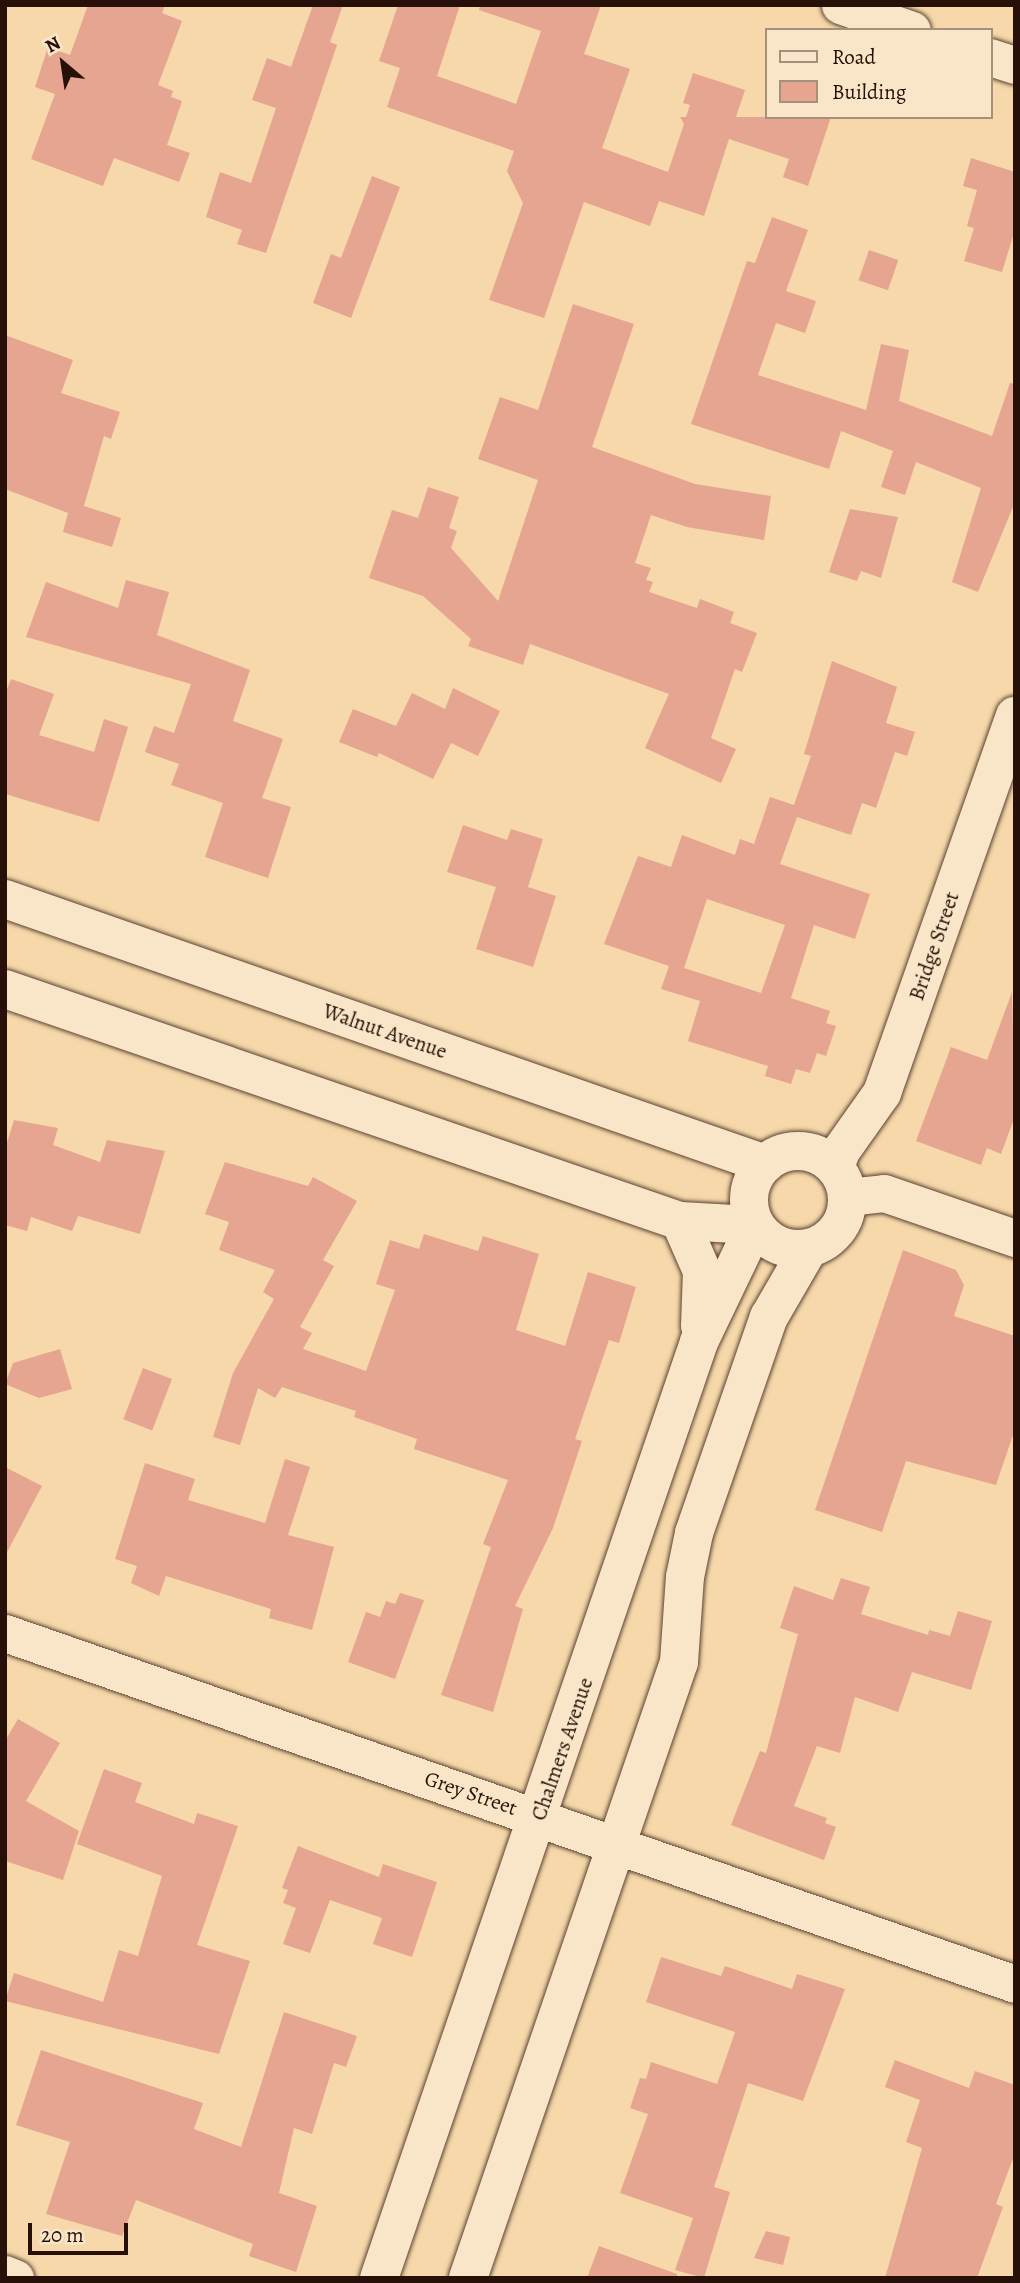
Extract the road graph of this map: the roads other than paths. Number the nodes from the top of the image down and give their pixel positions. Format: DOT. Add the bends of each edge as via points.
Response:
graph roads {
  1 [pos="840,5"];
  2 [pos="906,28"];
  3 [pos="992,58"];
  4 [pos="1015,65"];
  5 [pos="1012,736"];
  6 [pos="5,899"];
  7 [pos="5,989"];
  8 [pos="765,1164"];
  9 [pos="841,1182"];
  10 [pos="680,1221"];
  11 [pos="755,1225"];
  12 [pos="1015,1238"];
  13 [pos="809,1248"];
  14 [pos="699,1342"];
  15 [pos="5,1633"];
  16 [pos="539,1817"];
  17 [pos="619,1844"];
  18 [pos="1015,1984"];
  19 [pos="5,2274"];
  20 [pos="15,2278"];
  21 [pos="379,2278"];
  22 [pos="468,2278"];
  1 -- 2 [label="street"];
  3 -- 4 [label="street"];
  5 -- 9 [label="street, Bridge Street" via="882,1093 841,1151"];
  6 -- 8 [label="street, Walnut Avenue"];
  7 -- 10 [label="street"];
  8 -- 9 [label="street" via="793,1152 816,1155"];
  8 -- 11 [label="street" via="750,1193"];
  9 -- 12 [label="street"];
  9 -- 13 [label="street" via="841,1224 833,1235"];
  10 -- 11 [label="street"];
  10 -- 14 [label="street" via="702,1271"];
  11 -- 13 [label="street" via="778,1245"];
  11 -- 14 [label="street, Chalmers Avenue"];
  13 -- 17 [label="street" via="769,1317 694,1533 685,1577 680,1662"];
  14 -- 16 [label="street, Chalmers Avenue"];
  15 -- 16 [label="street, Grey Street"];
  16 -- 17 [label="street, Grey Street"];
  16 -- 21 [label="street, Chalmers Avenue"];
  17 -- 18 [label="street, Grey Street"];
  17 -- 22 [label="street"];
  19 -- 20 [label="street"];
}
